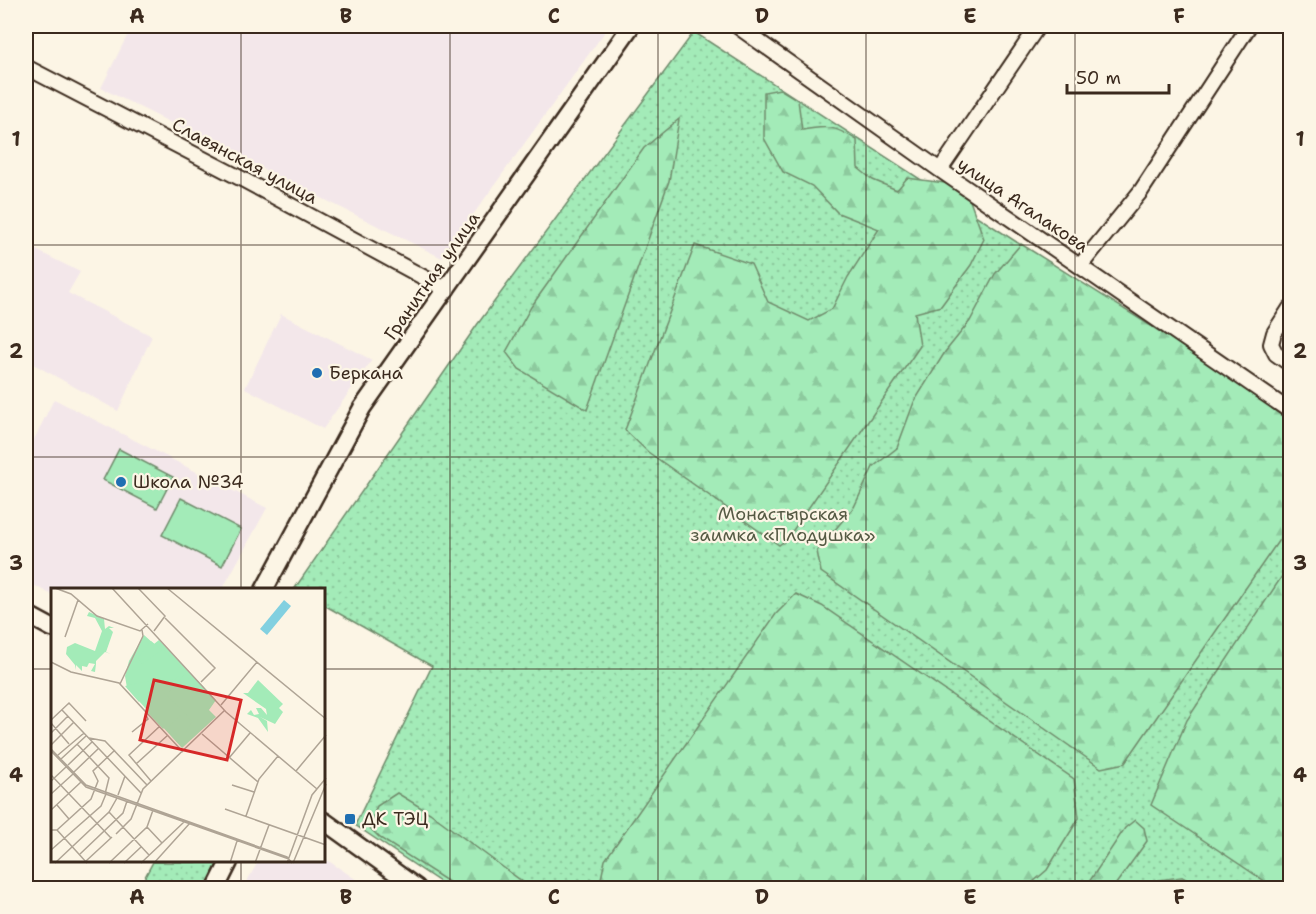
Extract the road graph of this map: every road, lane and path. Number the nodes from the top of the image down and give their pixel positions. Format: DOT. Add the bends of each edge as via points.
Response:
graph roads {
  1 [pos="631,26"];
  2 [pos="737,26"];
  3 [pos="1038,26"];
  4 [pos="1249,26"];
  5 [pos="26,67"];
  6 [pos="940,170"];
  7 [pos="1080,266"];
  8 [pos="447,290"];
  9 [pos="1290,308"];
  10 [pos="1290,364"];
  11 [pos="1290,411"];
  12 [pos="265,588"];
  13 [pos="26,614"];
  14 [pos="51,627"];
  15 [pos="326,822"];
  16 [pos="229,863"];
  17 [pos="216,888"];
  18 [pos="417,888"];
  1 -- 8 [label="street, Гранитная улица"];
  2 -- 6 [label="street, улица Агалакова"];
  3 -- 6 [label="street"];
  4 -- 7 [label="street" via="1141,191"];
  5 -- 8 [label="street, Славянская улица"];
  6 -- 7 [label="street, улица Агалакова"];
  7 -- 11 [label="street, улица Агалакова"];
  8 -- 12 [label="street, Гранитная улица" via="362,408"];
  9 -- 10 [label="street" via="1271,344 1276,354"];
  13 -- 14 [label="street"];
  15 -- 18 [label="street"];
  16 -- 17 [label="street"];
}
